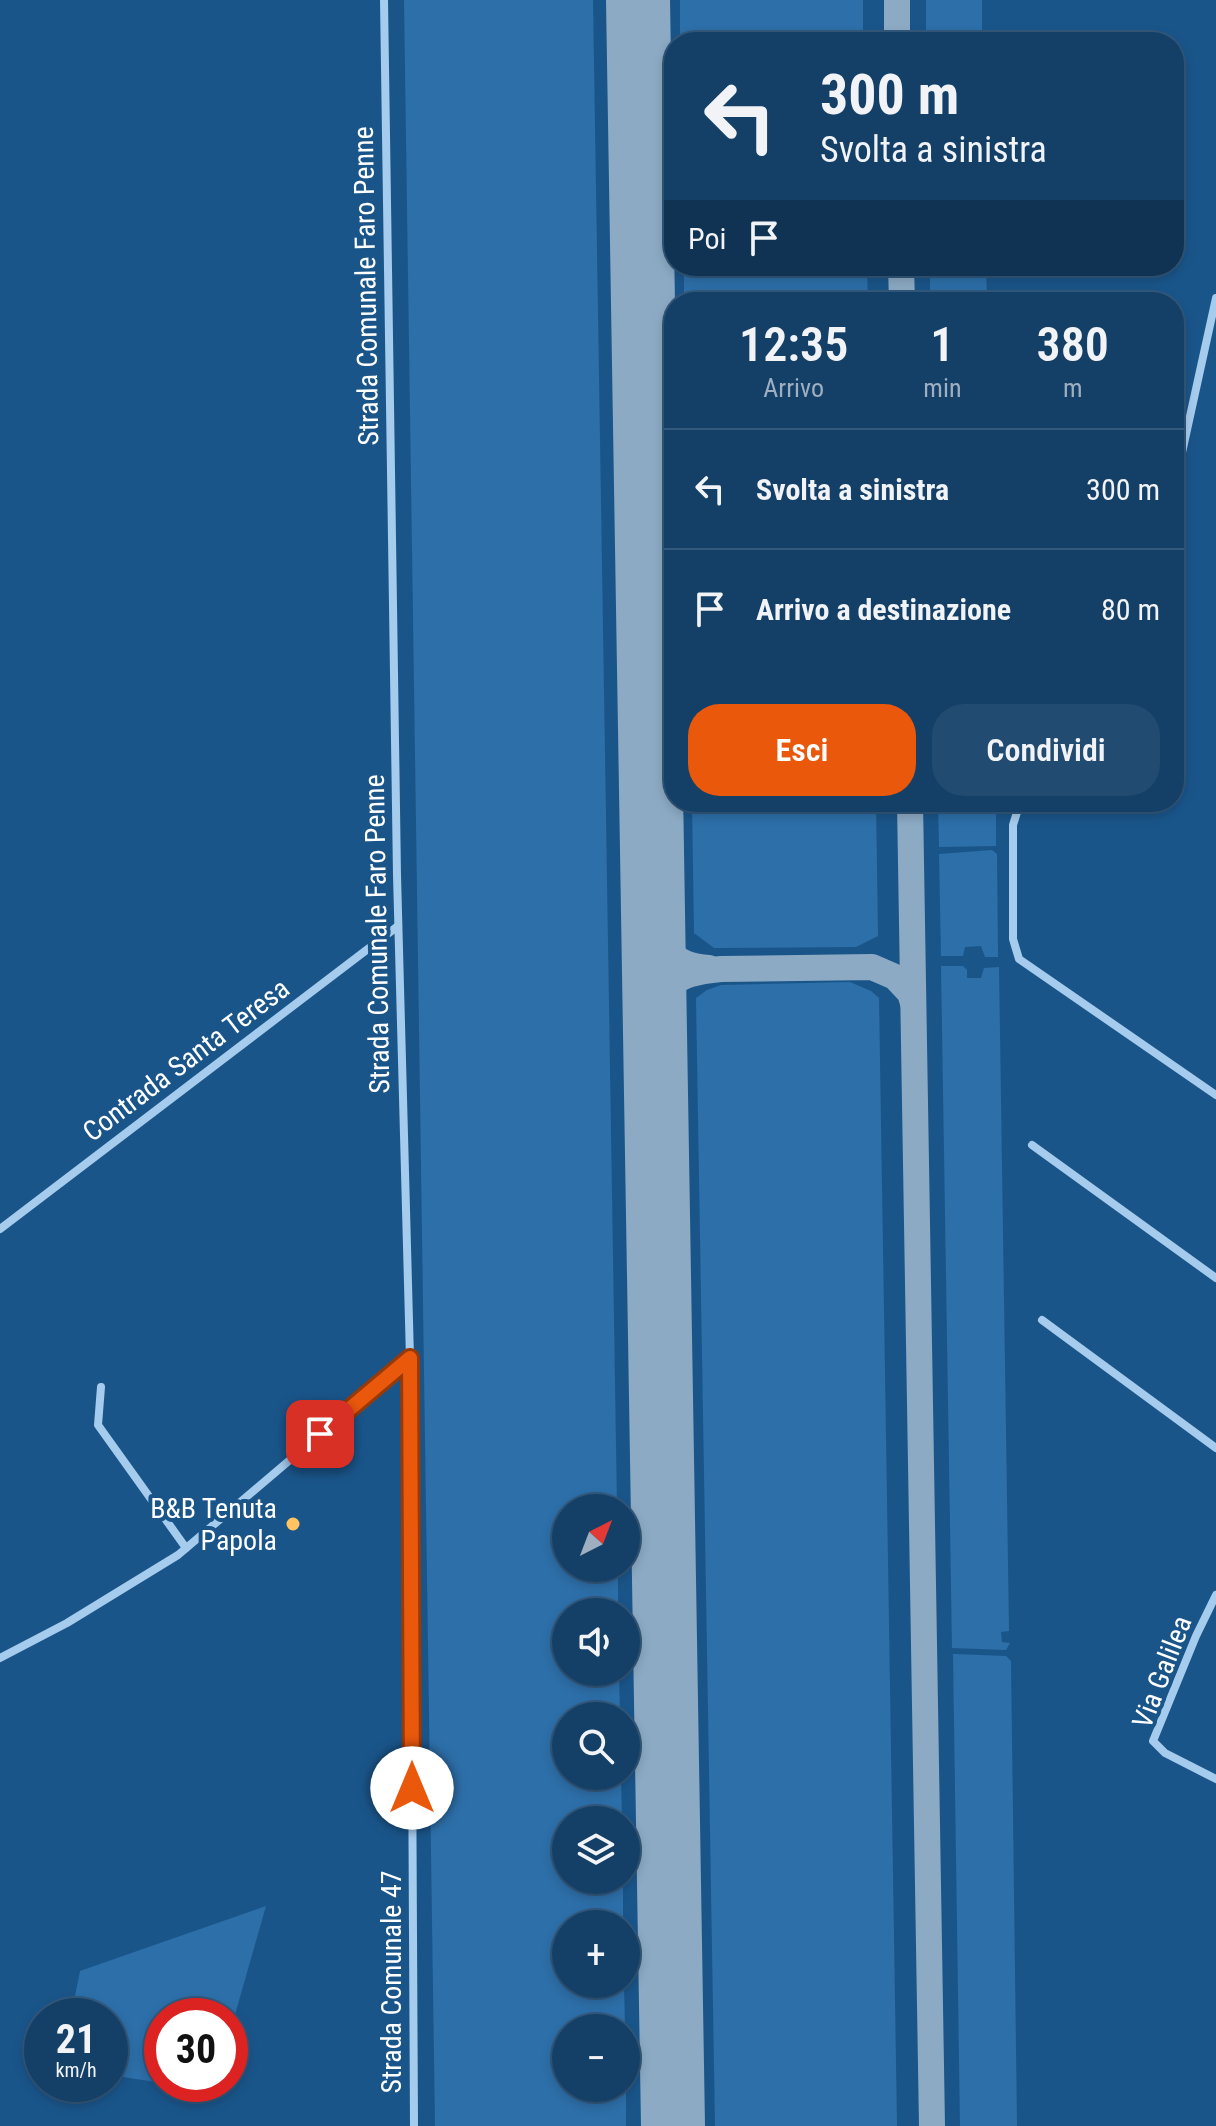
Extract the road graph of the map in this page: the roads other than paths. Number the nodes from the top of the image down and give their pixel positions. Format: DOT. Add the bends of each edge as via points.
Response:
graph roads {
  1 [pos="384,0"];
  2 [pos="1216,298"];
  3 [pos="1184,444"];
  4 [pos="1017,812"];
  5 [pos="398,926"];
  6 [pos="1216,1095"];
  7 [pos="1032,1145"];
  8 [pos="0,1229"];
  9 [pos="1216,1278"];
  10 [pos="1042,1320"];
  11 [pos="410,1358"];
  12 [pos="101,1387"];
  13 [pos="1216,1448"];
  14 [pos="186,1548"];
  15 [pos="1216,1595"];
  16 [pos="0,1658"];
  17 [pos="1216,1779"];
  18 [pos="414,2126"];
  1 -- 5 [label="street, Strada Comunale Faro Penne"];
  2 -- 3 [label="street"];
  4 -- 6 [label="street" via="1013,939 1019,959"];
  5 -- 8 [label="street, Contrada Santa Teresa"];
  5 -- 11 [label="street, Strada Comunale Faro Penne"];
  7 -- 9 [label="street"];
  10 -- 13 [label="street"];
  11 -- 14 [label="street"];
  11 -- 18 [label="street, Strada Comunale 47"];
  12 -- 14 [label="street" via="98,1425"];
  14 -- 16 [label="street"];
  15 -- 17 [label="street, Via Galilea" via="1153,1741 1165,1753"];
}
